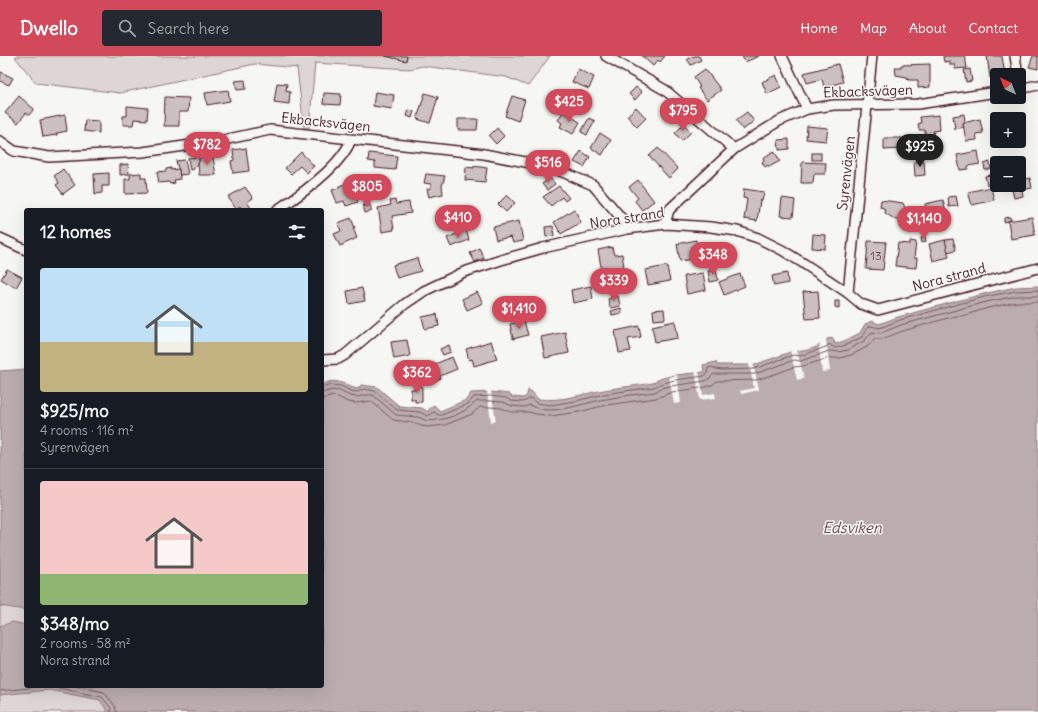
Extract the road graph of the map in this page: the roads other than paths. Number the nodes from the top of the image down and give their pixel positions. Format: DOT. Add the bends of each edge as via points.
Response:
graph roads {
  1 [pos="606,56"];
  2 [pos="782,56"];
  3 [pos="872,56"];
  4 [pos="1015,56"];
  5 [pos="1017,68"];
  6 [pos="1038,85"];
  7 [pos="1026,86"];
  8 [pos="990,93"];
  9 [pos="867,105"];
  10 [pos="807,109"];
  11 [pos="351,140"];
  12 [pos="0,141"];
  13 [pos="734,149"];
  14 [pos="280,208"];
  15 [pos="665,224"];
  16 [pos="627,229"];
  17 [pos="0,238"];
  18 [pos="24,249"];
  19 [pos="1038,268"];
  20 [pos="848,293"];
  21 [pos="324,360"];
  1 -- 13 [label="street" via="665,90"];
  2 -- 10 [label="street"];
  3 -- 9 [label="street, Syrenvägen"];
  4 -- 5 [label="street"];
  6 -- 7 [label="street"];
  8 -- 9 [label="street, Ekbacksvägen" via="918,104"];
  9 -- 10 [label="street, Ekbacksvägen" via="834,105"];
  9 -- 20 [label="street, Syrenvägen"];
  10 -- 13 [label="street, Ekbacksvägen" via="778,121"];
  11 -- 12 [label="street, Ekbacksvägen" via="270,130 219,141 143,152 49,156 14,151"];
  11 -- 14 [label="street" via="347,149 332,165 296,198"];
  11 -- 16 [label="street, Ekbacksvägen" via="484,154 551,167 593,185 623,220"];
  13 -- 15 [label="street, Ekbacksvägen" via="669,210"];
  15 -- 16 [label="street, Nora strand"];
  15 -- 20 [label="street, Nora strand" via="711,227 737,231 758,238 782,250"];
  16 -- 21 [label="street, Nora strand" via="521,254 464,272 424,291 405,304 345,355 338,359"];
  17 -- 18 [label="street"];
  19 -- 20 [label="street, Nora strand" via="878,310 861,304"];
}
